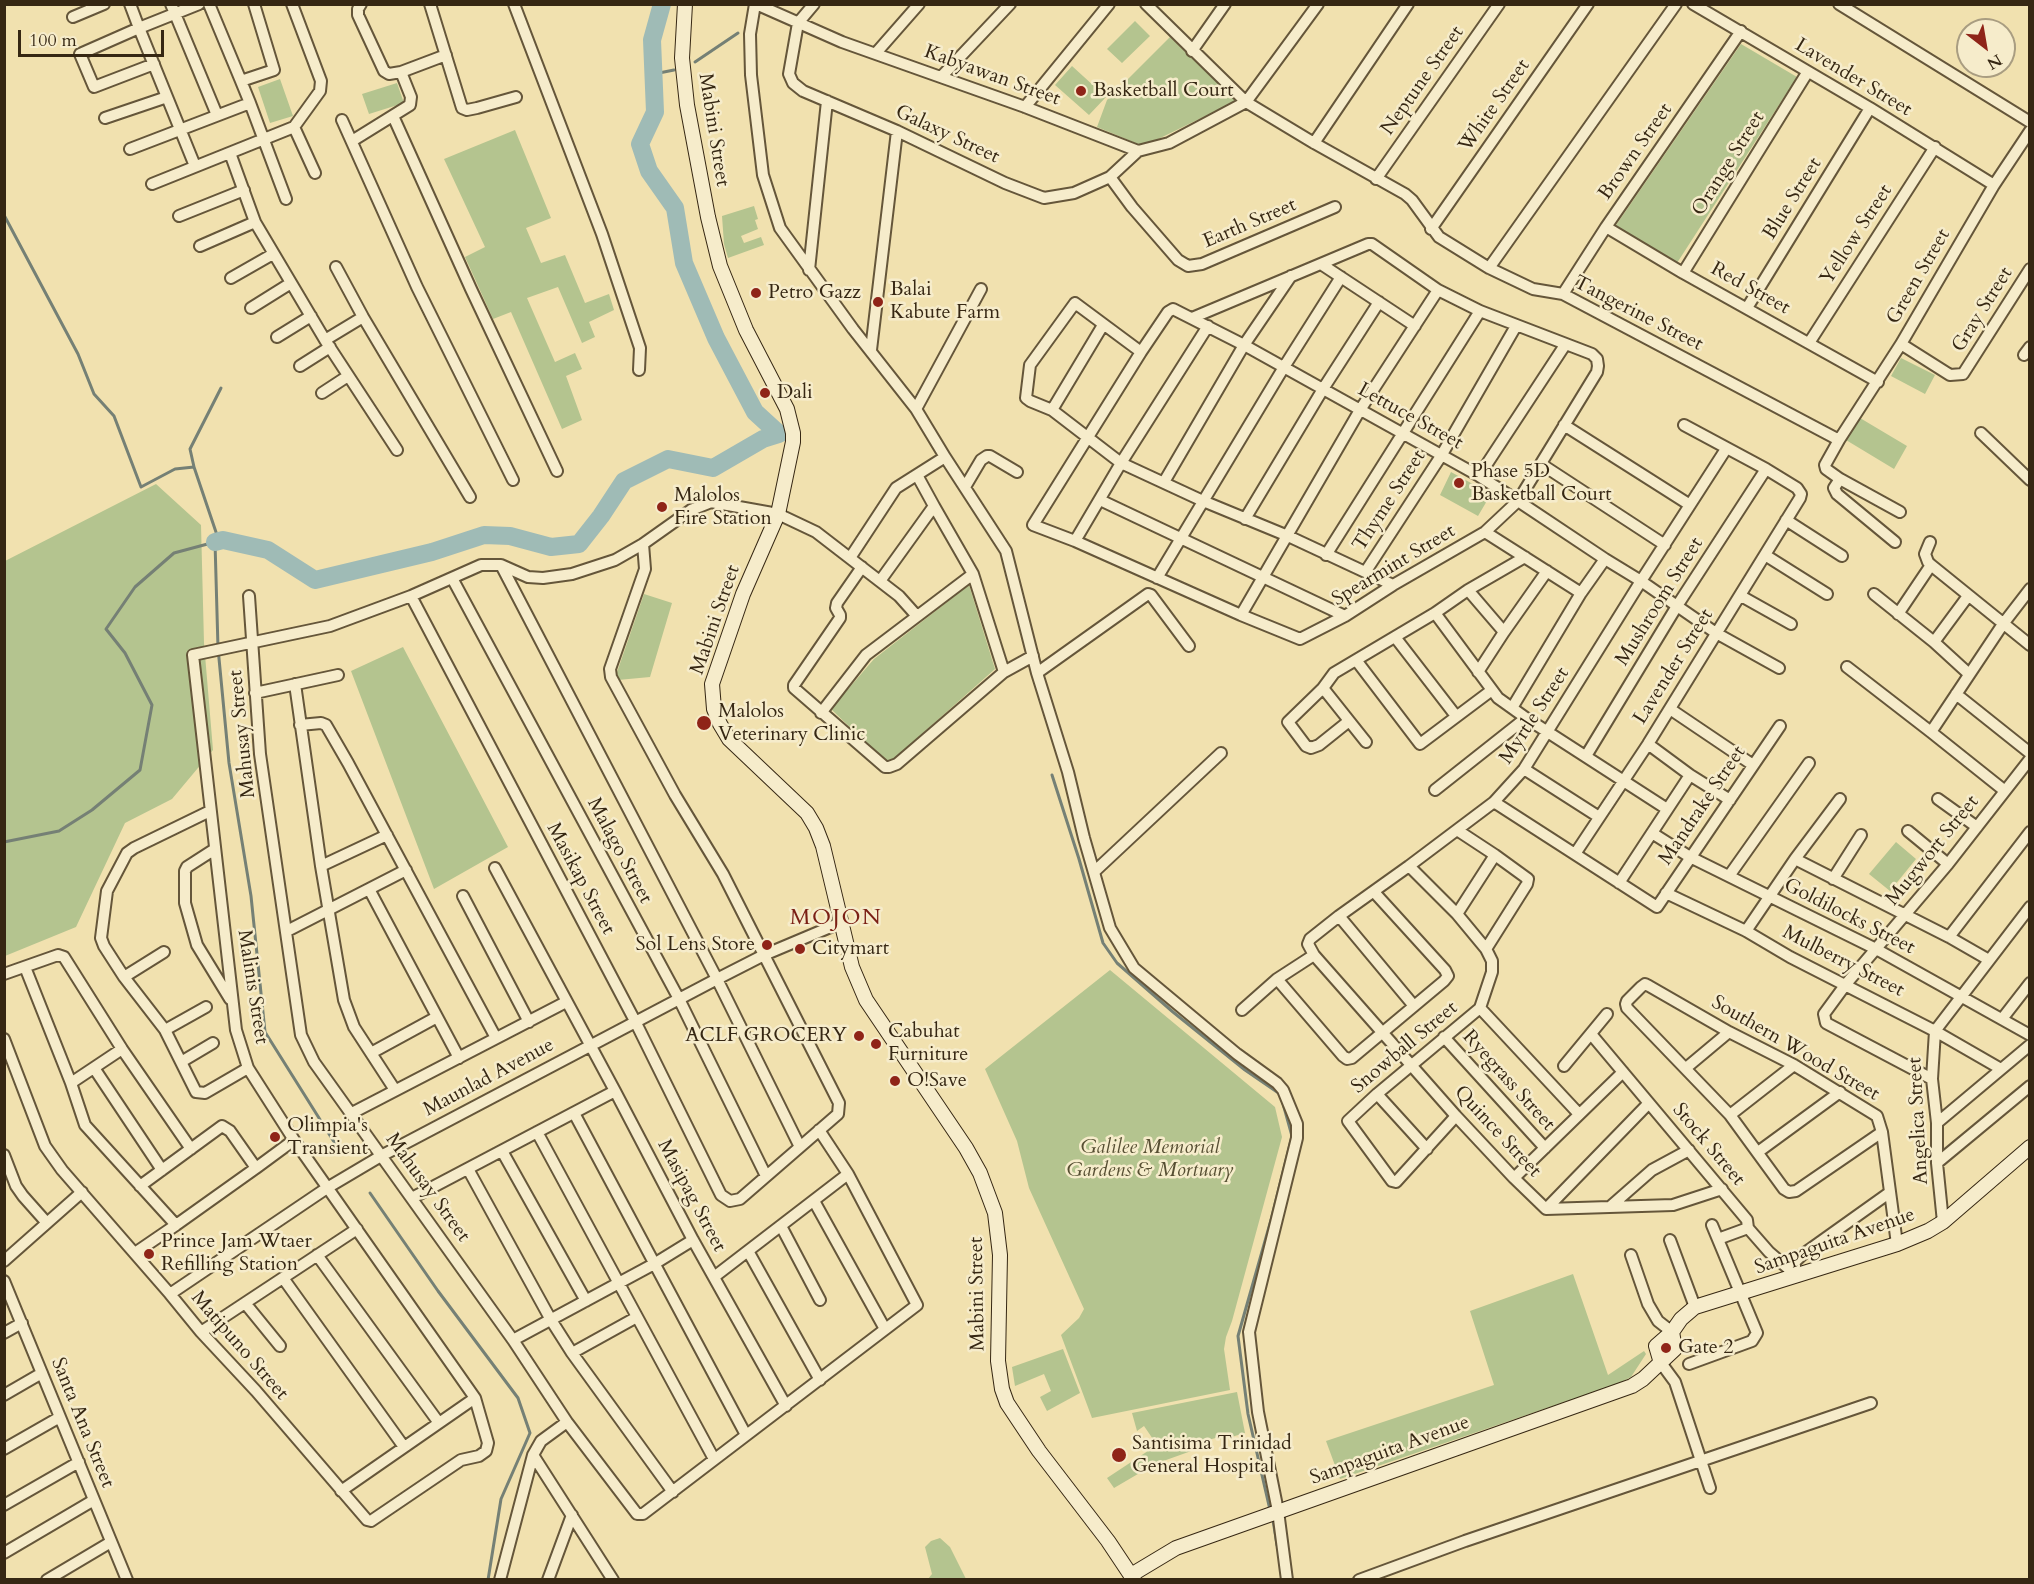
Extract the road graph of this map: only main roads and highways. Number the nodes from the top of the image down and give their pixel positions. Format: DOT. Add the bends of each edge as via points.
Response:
graph roads {
  1 [pos="685,4"];
  2 [pos="2030,1147"];
  3 [pos="1132,1577"];
  1 -- 3 [label="main road, Mabini Street" via="682,58 687,105 720,266 746,330 792,422 793,442 778,513 743,594 712,684 714,709 729,739 807,813 816,828 852,967 867,1000 966,1148 995,1213 1000,1255 998,1362 1007,1402"];
  2 -- 3 [label="main road, Sampaguita Avenue" via="1928,1231 1897,1244 1792,1272 1741,1294 1695,1307 1656,1346 1661,1363 1632,1386 1176,1548"];
}
